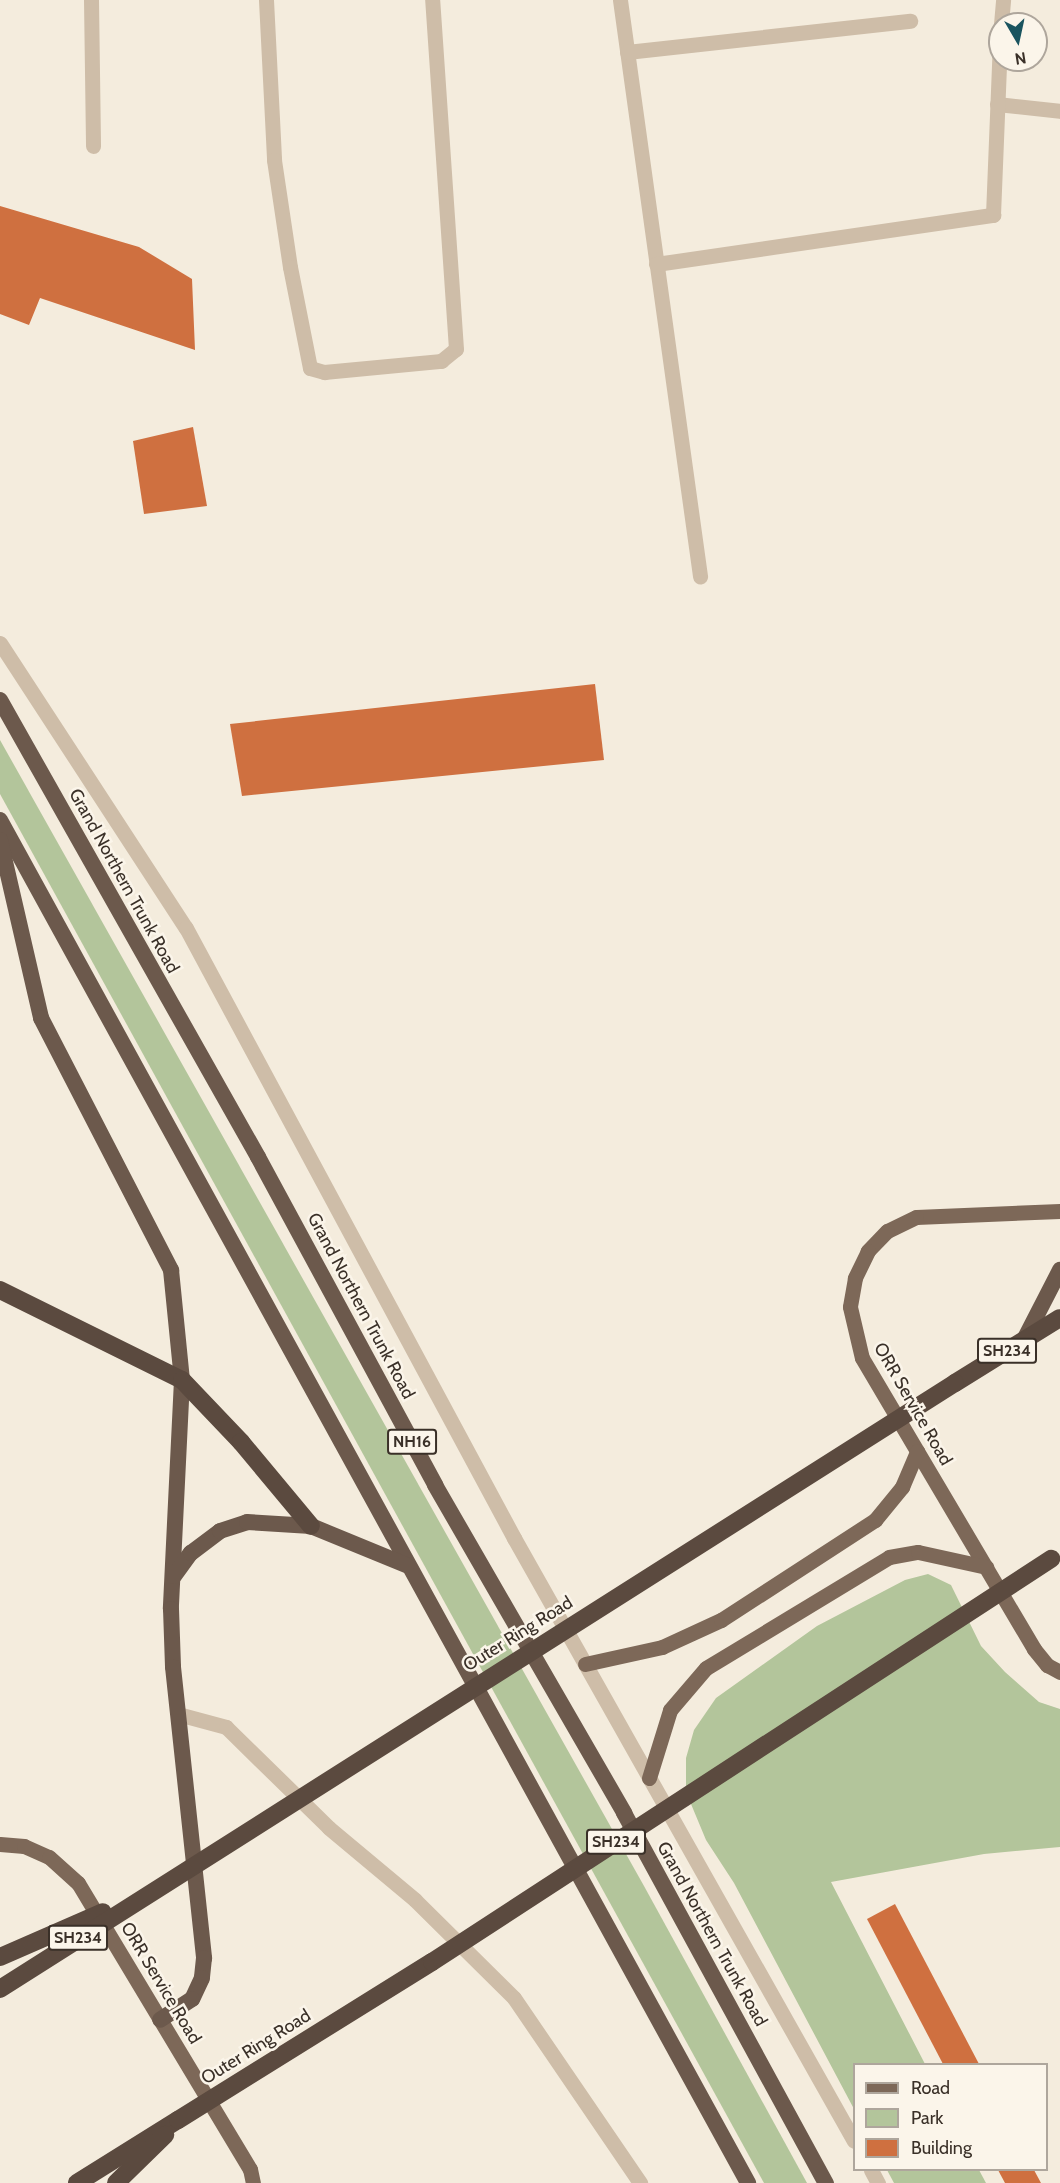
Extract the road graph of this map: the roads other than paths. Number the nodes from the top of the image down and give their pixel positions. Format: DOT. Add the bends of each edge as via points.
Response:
graph roads {
  1 [pos="91,0"];
  2 [pos="266,0"];
  3 [pos="432,0"];
  4 [pos="620,0"];
  5 [pos="910,21"];
  6 [pos="627,52"];
  7 [pos="998,72"];
  8 [pos="997,104"];
  9 [pos="1060,111"];
  10 [pos="93,146"];
  11 [pos="657,264"];
  12 [pos="700,576"];
  13 [pos="0,643"];
  14 [pos="0,700"];
  15 [pos="0,820"];
  16 [pos="0,840"];
  17 [pos="1060,1211"];
  18 [pos="1060,1270"];
  19 [pos="0,1290"];
  20 [pos="1060,1318"];
  21 [pos="1024,1340"];
  22 [pos="182,1380"];
  23 [pos="917,1451"];
  24 [pos="311,1526"];
  25 [pos="1055,1557"];
  26 [pos="406,1565"];
  27 [pos="986,1567"];
  28 [pos="174,1576"];
  29 [pos="585,1664"];
  30 [pos="1060,1672"];
  31 [pos="178,1714"];
  32 [pos="649,1778"];
  33 [pos="0,1844"];
  34 [pos="157,1888"];
  35 [pos="0,1957"];
  36 [pos="0,1989"];
  37 [pos="160,2020"];
  38 [pos="178,2120"];
  39 [pos="853,2137"];
  40 [pos="84,2179"];
  41 [pos="116,2183"];
  42 [pos="253,2183"];
  43 [pos="640,2183"];
  44 [pos="748,2183"];
  45 [pos="826,2183"];
  1 -- 10 [label="street"];
  2 -- 3 [label="street" via="274,160 290,267 310,368 324,372 441,361 456,349"];
  4 -- 6 [label="street"];
  5 -- 6 [label="street"];
  6 -- 11 [label="street"];
  7 -- 8 [label="street"];
  8 -- 9 [label="street"];
  8 -- 11 [label="street" via="993,215"];
  11 -- 12 [label="street"];
  13 -- 29 [label="street" via="186,928"];
  14 -- 45 [label="highway, Grand Northern Trunk Road / NH16" via="258,1157 435,1485 630,1823"];
  15 -- 26 [label="highway"];
  16 -- 22 [label="highway" via="41,1018 171,1270"];
  17 -- 23 [label="main road, ORR Service Road" via="916,1217 887,1231 868,1251 855,1278 850,1307 853,1331 862,1358"];
  18 -- 21 [label="highway"];
  19 -- 22 [label="highway"];
  20 -- 21 [label="highway, Outer Ring Road / SH234"];
  21 -- 34 [label="highway, Outer Ring Road / SH234, bridge"];
  22 -- 24 [label="highway" via="241,1442"];
  22 -- 28 [label="highway"];
  23 -- 27 [label="main road, ORR Service Road"];
  23 -- 29 [label="main road" via="902,1487 875,1520 730,1614 662,1647"];
  24 -- 26 [label="highway"];
  24 -- 28 [label="highway" via="247,1522 220,1531 191,1553"];
  25 -- 38 [label="highway, Outer Ring Road / SH234, bridge" via="432,1962"];
  26 -- 44 [label="highway"];
  27 -- 30 [label="main road, ORR Service Road" via="1034,1649 1047,1665"];
  27 -- 32 [label="main road" via="918,1552 889,1557 706,1668 670,1710"];
  28 -- 31 [label="highway" via="171,1609"];
  29 -- 32 [label="street"];
  31 -- 37 [label="highway" via="204,1958 202,1978 192,1999"];
  31 -- 43 [label="street" via="226,1727 329,1828 415,1900 514,1998"];
  32 -- 39 [label="street"];
  33 -- 37 [label="main road, ORR Service Road" via="24,1846 49,1857 78,1883"];
  34 -- 35 [label="highway, bridge"];
  34 -- 36 [label="highway, Outer Ring Road / SH234, bridge"];
  37 -- 42 [label="main road, ORR Service Road" via="250,2169"];
  38 -- 40 [label="highway, Outer Ring Road / SH234"];
  38 -- 41 [label="highway"];
}
